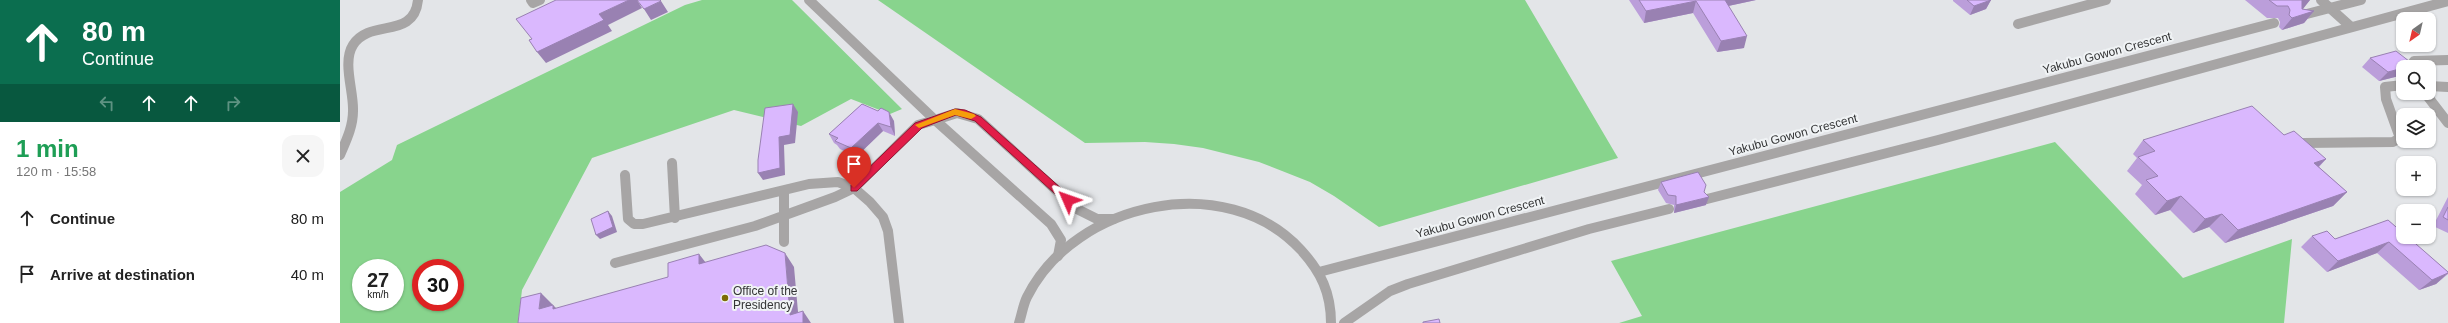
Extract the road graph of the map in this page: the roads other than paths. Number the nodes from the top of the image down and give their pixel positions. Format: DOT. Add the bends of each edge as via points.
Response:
graph roads {
  1 [pos="418,0"];
  2 [pos="531,0"];
  3 [pos="540,0"];
  4 [pos="809,0"];
  5 [pos="2106,0"];
  6 [pos="2321,0"];
  7 [pos="2361,0"];
  8 [pos="2448,1"];
  9 [pos="2331,8"];
  10 [pos="2297,17"];
  11 [pos="2274,23"];
  12 [pos="2018,24"];
  13 [pos="2350,26"];
  14 [pos="2436,60"];
  15 [pos="2448,60"];
  16 [pos="2396,86"];
  17 [pos="2436,86"];
  18 [pos="2448,87"];
  19 [pos="2431,100"];
  20 [pos="936,120"];
  21 [pos="2448,122"];
  22 [pos="2304,143"];
  23 [pos="340,155"];
  24 [pos="672,163"];
  25 [pos="625,175"];
  26 [pos="854,188"];
  27 [pos="784,191"];
  28 [pos="1707,199"];
  29 [pos="1669,209"];
  30 [pos="785,215"];
  31 [pos="675,218"];
  32 [pos="1114,219"];
  33 [pos="784,242"];
  34 [pos="1058,256"];
  35 [pos="615,263"];
  36 [pos="1319,272"];
  37 [pos="899,323"];
  38 [pos="1019,323"];
  39 [pos="1331,323"];
  40 [pos="1344,323"];
  1 -- 23 [label="street" via="415,14 408,21 374,31 360,37 353,44 351,54 354,110"];
  2 -- 3 [label="street" via="533,3"];
  4 -- 20 [label="street"];
  5 -- 12 [label="street"];
  6 -- 9 [label="street"];
  7 -- 9 [label="street"];
  8 -- 13 [label="street"];
  9 -- 10 [label="street"];
  9 -- 13 [label="street"];
  11 -- 36 [label="street, Yakubu Gowon Crescent"];
  13 -- 28 [label="street" via="1938,140"];
  14 -- 15 [label="street"];
  16 -- 22 [label="street" via="2384,87 2400,138 2393,142"];
  17 -- 18 [label="street"];
  19 -- 21 [label="street"];
  20 -- 26 [label="street" via="918,125"];
  20 -- 32 [label="street" via="955,112 978,119 1077,209 1097,219"];
  20 -- 34 [label="street" via="1051,224 1061,240"];
  24 -- 31 [label="street"];
  25 -- 31 [label="street" via="628,219 634,224 643,224"];
  26 -- 27 [label="street" via="838,182 808,184"];
  26 -- 30 [label="street"];
  26 -- 37 [label="street" via="883,217 888,231"];
  27 -- 30 [label="street"];
  27 -- 31 [label="street"];
  29 -- 40 [label="street" via="1408,284 1390,291"];
  30 -- 33 [label="street"];
  30 -- 35 [label="street" via="755,226"];
  32 -- 34 [label="street" via="1084,236"];
  32 -- 36 [label="street" via="1160,206 1194,203 1233,208 1268,222 1298,243"];
  34 -- 38 [label="street" via="1028,295"];
  36 -- 39 [label="street" via="1329,296"];
}
